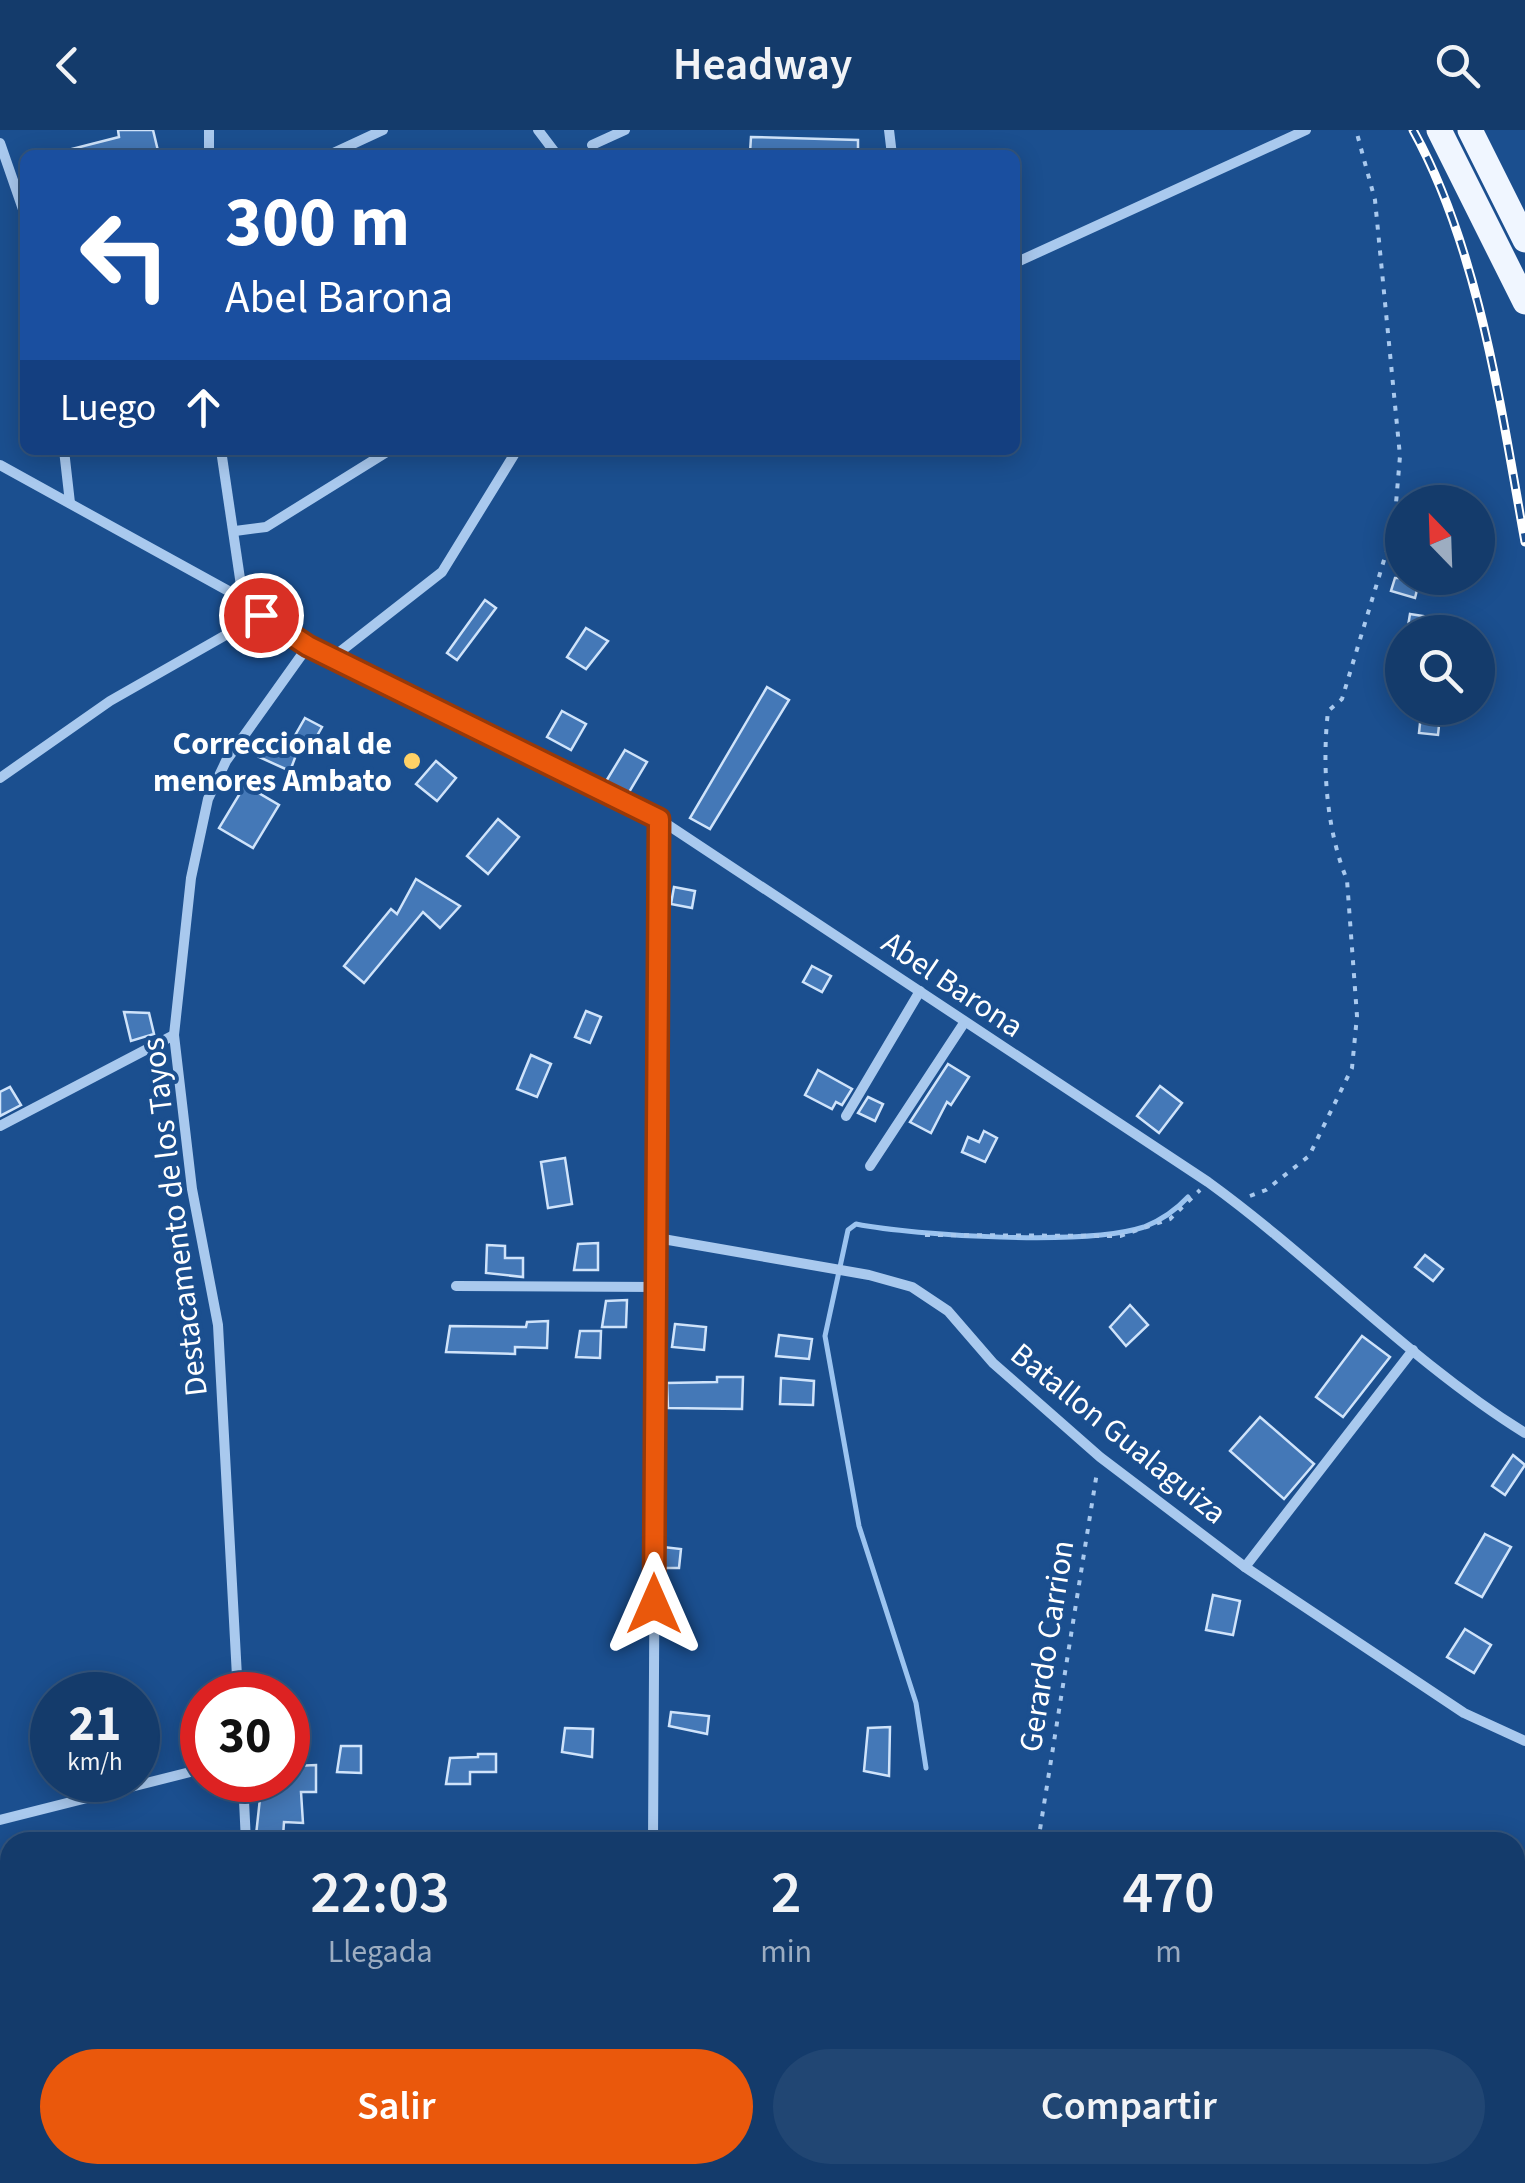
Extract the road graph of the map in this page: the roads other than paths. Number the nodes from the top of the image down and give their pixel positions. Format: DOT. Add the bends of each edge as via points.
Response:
graph roads {
  1 [pos="383,130"];
  2 [pos="624,130"];
  3 [pos="1306,130"];
  4 [pos="1439,130"];
  5 [pos="1470,130"];
  6 [pos="0,143"];
  7 [pos="592,146"];
  8 [pos="356,149"];
  9 [pos="20,201"];
  10 [pos="1525,240"];
  11 [pos="1020,261"];
  12 [pos="1525,302"];
  13 [pos="65,455"];
  14 [pos="222,455"];
  15 [pos="382,455"];
  16 [pos="515,455"];
  17 [pos="0,465"];
  18 [pos="70,502"];
  19 [pos="235,530"];
  20 [pos="243,599"];
  21 [pos="261,615"];
  22 [pos="308,646"];
  23 [pos="332,658"];
  24 [pos="0,778"];
  25 [pos="659,819"];
  26 [pos="920,991"];
  27 [pos="964,1023"];
  28 [pos="174,1035"];
  29 [pos="846,1116"];
  30 [pos="0,1126"];
  31 [pos="870,1166"];
  32 [pos="657,1238"];
  33 [pos="456,1286"];
  34 [pos="657,1287"];
  35 [pos="1413,1350"];
  36 [pos="1525,1433"];
  37 [pos="1245,1567"];
  38 [pos="237,1672"];
  39 [pos="1525,1741"];
  40 [pos="180,1775"];
  41 [pos="244,1802"];
  42 [pos="0,1820"];
  43 [pos="246,1832"];
  44 [pos="653,1832"];
  1 -- 8 [label="street"];
  2 -- 7 [label="street"];
  3 -- 11 [label="street"];
  4 -- 12 [label="main road"];
  5 -- 10 [label="main road"];
  6 -- 9 [label="street"];
  13 -- 18 [label="street"];
  14 -- 19 [label="street"];
  15 -- 19 [label="street" via="266,527"];
  16 -- 23 [label="street" via="442,572"];
  17 -- 18 [label="street, Abel Barona"];
  18 -- 20 [label="street, Abel Barona"];
  19 -- 20 [label="street"];
  20 -- 21 [label="street, Abel Barona"];
  21 -- 22 [label="street, Abel Barona"];
  21 -- 24 [label="street" via="110,702"];
  22 -- 23 [label="street, Abel Barona"];
  22 -- 28 [label="street, Destacamento de los Tayos" via="226,761 208,799"];
  23 -- 25 [label="street, Abel Barona"];
  25 -- 26 [label="street, Abel Barona"];
  25 -- 32 [label="street"];
  26 -- 27 [label="street, Abel Barona"];
  26 -- 29 [label="street"];
  27 -- 31 [label="street"];
  27 -- 35 [label="street, Abel Barona" via="1208,1182"];
  28 -- 30 [label="street"];
  28 -- 38 [label="street, Destacamento de los Tayos" via="192,1188 218,1325"];
  32 -- 34 [label="street"];
  32 -- 37 [label="street, Batallon Gualaguiza" via="912,1287 948,1312 993,1363 1100,1456"];
  33 -- 34 [label="street"];
  34 -- 44 [label="street"];
  35 -- 36 [label="street, Abel Barona"];
  35 -- 37 [label="street"];
  37 -- 39 [label="street, Batallon Gualaguiza" via="1464,1713"];
  40 -- 42 [label="street"];
  41 -- 43 [label="street"];
}
